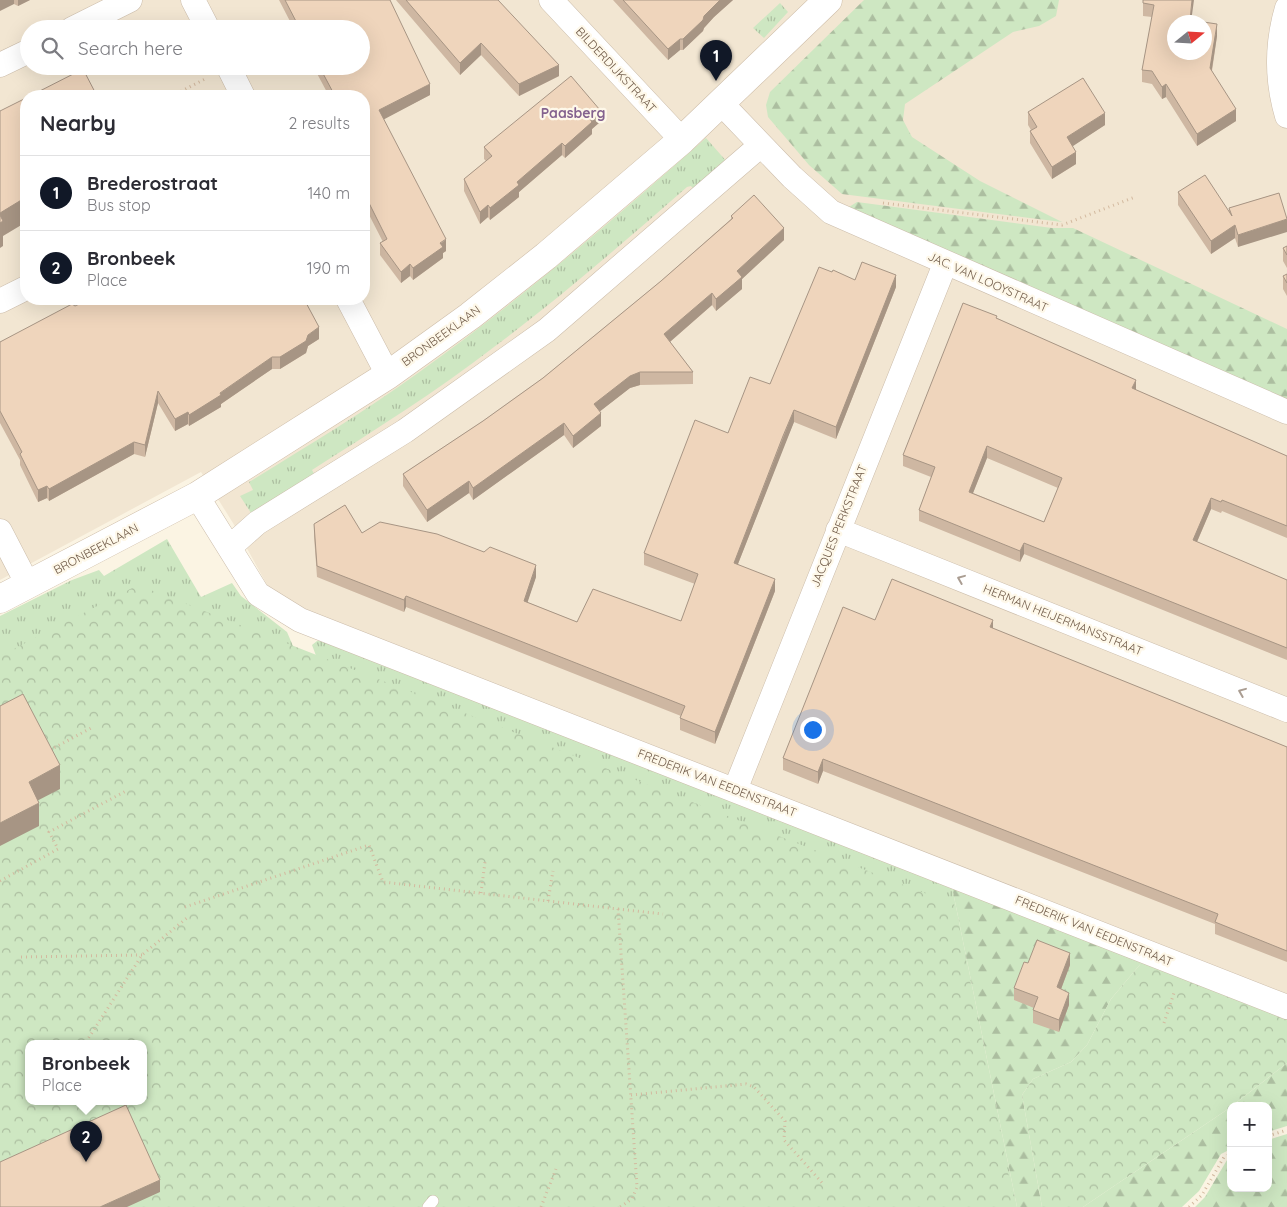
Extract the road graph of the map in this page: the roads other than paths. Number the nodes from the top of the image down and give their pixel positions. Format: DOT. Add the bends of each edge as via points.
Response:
graph roads {
  1 [pos="130,0"];
  2 [pos="193,0"];
  3 [pos="551,0"];
  4 [pos="828,0"];
  5 [pos="1287,8"];
  6 [pos="90,20"];
  7 [pos="203,20"];
  8 [pos="20,55"];
  9 [pos="0,65"];
  10 [pos="232,75"];
  11 [pos="240,90"];
  12 [pos="721,102"];
  13 [pos="1287,116"];
  14 [pos="682,140"];
  15 [pos="761,145"];
  16 [pos="945,264"];
  17 [pos="20,291"];
  18 [pos="0,301"];
  19 [pos="351,305"];
  20 [pos="388,375"];
  21 [pos="1287,412"];
  22 [pos="197,496"];
  23 [pos="838,530"];
  24 [pos="0,531"];
  25 [pos="230,547"];
  26 [pos="28,585"];
  27 [pos="0,600"];
  28 [pos="1287,710"];
  29 [pos="735,790"];
  30 [pos="1287,1007"];
  1 -- 6 [label="street"];
  2 -- 7 [label="street"];
  3 -- 14 [label="street, BILDERDIJKSTRAAT"];
  4 -- 12 [label="street, BRONBEEKLAAN"];
  5 -- 13 [label="street" via="1279,34 1277,68"];
  8 -- 9 [label="street"];
  10 -- 11 [label="street"];
  12 -- 14 [label="street, BRONBEEKLAAN"];
  12 -- 15 [label="street, JAC. VAN LOOYSTRAAT"];
  14 -- 20 [label="street, BRONBEEKLAAN" via="538,262"];
  15 -- 16 [label="street, JAC. VAN LOOYSTRAAT" via="831,212"];
  15 -- 25 [label="street" via="546,330 405,431 257,524"];
  16 -- 21 [label="street, JAC. VAN LOOYSTRAAT"];
  16 -- 23 [label="street, JACQUES PERKSTRAAT"];
  17 -- 18 [label="street"];
  19 -- 20 [label="street"];
  20 -- 22 [label="street, BRONBEEKLAAN"];
  22 -- 25 [label="street, FREDERIK VAN EEDENSTRAAT"];
  22 -- 26 [label="street, BRONBEEKLAAN"];
  28 -- 23 [label="street, HERMAN HEIJERMANSSTRAAT, one-way"];
  23 -- 29 [label="street, JACQUES PERKSTRAAT"];
  24 -- 26 [label="street"];
  25 -- 29 [label="street, FREDERIK VAN EEDENSTRAAT" via="258,594 300,620"];
  26 -- 27 [label="street, BRONBEEKLAAN"];
  29 -- 30 [label="street, FREDERIK VAN EEDENSTRAAT"];
}
